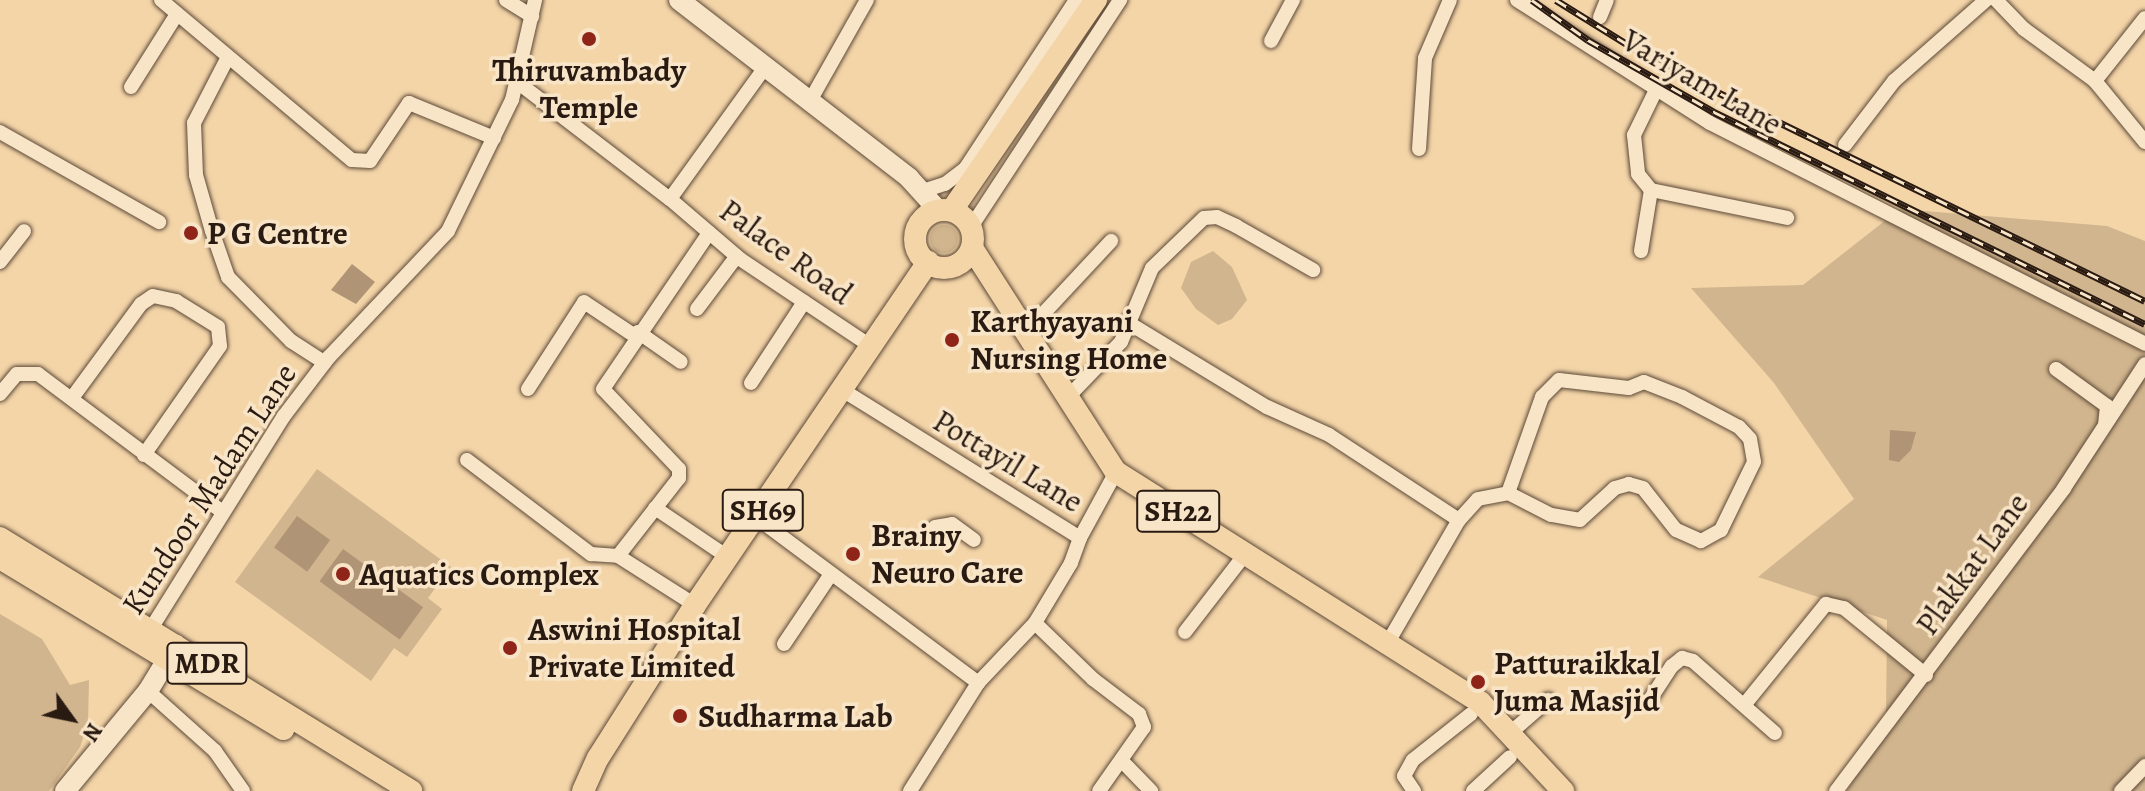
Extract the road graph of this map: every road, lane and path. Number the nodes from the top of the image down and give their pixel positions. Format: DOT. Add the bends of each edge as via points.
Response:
graph roads {
  1 [pos="161,0"];
  2 [pos="506,0"];
  3 [pos="535,0"];
  4 [pos="679,0"];
  5 [pos="867,0"];
  6 [pos="1076,0"];
  7 [pos="1293,0"];
  8 [pos="1450,0"];
  9 [pos="1517,0"];
  10 [pos="1607,0"];
  11 [pos="1986,0"];
  12 [pos="1996,0"];
  13 [pos="1110,2"];
  14 [pos="177,14"];
  15 [pos="532,16"];
  16 [pos="1600,17"];
  17 [pos="2145,18"];
  18 [pos="1271,41"];
  19 [pos="227,59"];
  20 [pos="766,66"];
  21 [pos="516,81"];
  22 [pos="2095,81"];
  23 [pos="131,87"];
  24 [pos="1655,92"];
  25 [pos="810,101"];
  26 [pos="0,132"];
  27 [pos="494,138"];
  28 [pos="2145,142"];
  29 [pos="1845,145"];
  30 [pos="1419,149"];
  31 [pos="1651,190"];
  32 [pos="920,192"];
  33 [pos="670,199"];
  34 [pos="1787,218"];
  35 [pos="159,222"];
  36 [pos="959,223"];
  37 [pos="24,231"];
  38 [pos="709,233"];
  39 [pos="1111,241"];
  40 [pos="1641,251"];
  41 [pos="737,256"];
  42 [pos="0,262"];
  43 [pos="928,262"];
  44 [pos="1313,270"];
  45 [pos="804,302"];
  46 [pos="697,309"];
  47 [pos="1127,322"];
  48 [pos="1028,330"];
  49 [pos="637,334"];
  50 [pos="2145,344"];
  51 [pos="872,347"];
  52 [pos="681,362"];
  53 [pos="325,363"];
  54 [pos="2145,364"];
  55 [pos="2056,369"];
  56 [pos="751,383"];
  57 [pos="528,389"];
  58 [pos="844,391"];
  59 [pos="0,394"];
  60 [pos="1069,396"];
  61 [pos="72,398"];
  62 [pos="2105,425"];
  63 [pos="144,455"];
  64 [pos="467,460"];
  65 [pos="1116,472"];
  66 [pos="1508,493"];
  67 [pos="655,508"];
  68 [pos="221,511"];
  69 [pos="757,518"];
  70 [pos="1459,520"];
  71 [pos="935,527"];
  72 [pos="0,538"];
  73 [pos="1080,538"];
  74 [pos="974,540"];
  75 [pos="1246,553"];
  76 [pos="618,556"];
  77 [pos="0,558"];
  78 [pos="729,558"];
  79 [pos="831,574"];
  80 [pos="695,605"];
  81 [pos="1035,623"];
  82 [pos="1185,632"];
  83 [pos="147,636"];
  84 [pos="784,644"];
  85 [pos="1387,644"];
  86 [pos="172,652"];
  87 [pos="1926,675"];
  88 [pos="978,683"];
  89 [pos="148,691"];
  90 [pos="1651,698"];
  91 [pos="1548,700"];
  92 [pos="1467,704"];
  93 [pos="1745,704"];
  94 [pos="1775,733"];
  95 [pos="1510,746"];
  96 [pos="598,758"];
  97 [pos="1122,761"];
  98 [pos="2145,766"];
  99 [pos="383,784"];
  100 [pos="915,789"];
  101 [pos="65,791"];
  102 [pos="243,791"];
  103 [pos="412,791"];
  104 [pos="566,791"];
  105 [pos="583,791"];
  106 [pos="1099,791"];
  107 [pos="1151,791"];
  108 [pos="1414,791"];
  109 [pos="1473,791"];
  110 [pos="1545,791"];
  111 [pos="1563,791"];
  112 [pos="1836,791"];
  113 [pos="2121,791"];
  1 -- 14 [label="street"];
  2 -- 15 [label="street"];
  3 -- 15 [label="street, Kundoor Madam Lane"];
  4 -- 20 [label="main road"];
  5 -- 25 [label="street"];
  6 -- 32 [label="street" via="965,169 945,184"];
  7 -- 18 [label="street"];
  8 -- 30 [label="street" via="1425,58"];
  9 -- 24 [label="street, Variyam Lane"];
  10 -- 16 [label="street"];
  11 -- 29 [label="street" via="1894,81"];
  12 -- 22 [label="street" via="2024,29"];
  13 -- 36 [label="street" via="1023,147"];
  13 -- 36 [label="main road" via="978,176"];
  14 -- 19 [label="street"];
  14 -- 23 [label="street"];
  15 -- 21 [label="street, Kundoor Madam Lane"];
  17 -- 22 [label="street"];
  19 -- 27 [label="street" via="361,163 377,152 409,103"];
  19 -- 53 [label="street" via="194,123 196,175 212,231 228,277 291,341"];
  20 -- 25 [label="main road"];
  20 -- 33 [label="street"];
  21 -- 27 [label="street, Kundoor Madam Lane"];
  21 -- 33 [label="street, Palace Road"];
  22 -- 28 [label="street"];
  24 -- 31 [label="street" via="1634,135 1638,174"];
  24 -- 50 [label="street, Variyam Lane" via="1864,204"];
  25 -- 32 [label="main road"];
  26 -- 35 [label="street"];
  27 -- 53 [label="street, Kundoor Madam Lane" via="448,231"];
  31 -- 34 [label="street"];
  31 -- 40 [label="street"];
  32 -- 36 [label="main road"];
  33 -- 38 [label="street, Palace Road"];
  36 -- 43 [label="main road" via="958,264"];
  36 -- 43 [label="main road" via="917,232 916,245"];
  36 -- 48 [label="main road, SH22"];
  37 -- 42 [label="street"];
  38 -- 41 [label="street, Palace Road"];
  38 -- 49 [label="street"];
  39 -- 48 [label="street"];
  41 -- 45 [label="street, Palace Road"];
  41 -- 46 [label="street"];
  43 -- 51 [label="main road, SH69"];
  44 -- 47 [label="street" via="1236,226 1204,218 1152,268"];
  45 -- 51 [label="street, Palace Road"];
  45 -- 56 [label="street"];
  47 -- 60 [label="street" via="1116,348"];
  47 -- 70 [label="street" via="1267,407 1329,435"];
  48 -- 60 [label="main road, SH22"];
  49 -- 52 [label="street"];
  49 -- 57 [label="street" via="584,302"];
  49 -- 67 [label="street" via="603,389 679,469 679,478"];
  51 -- 58 [label="main road, SH69"];
  53 -- 68 [label="street, Kundoor Madam Lane"];
  54 -- 62 [label="street, Plakkat Lane"];
  55 -- 62 [label="street" via="2107,406"];
  58 -- 69 [label="main road, SH69"];
  58 -- 73 [label="street, Pottayil Lane"];
  59 -- 61 [label="street" via="17,374 38,374"];
  60 -- 65 [label="main road, SH22"];
  61 -- 63 [label="street"];
  61 -- 63 [label="street" via="141,304 153,296 176,301 218,327 220,346"];
  62 -- 87 [label="street, Plakkat Lane"];
  63 -- 68 [label="street"];
  64 -- 76 [label="street" via="591,554"];
  65 -- 73 [label="street, Pottayil Lane"];
  65 -- 75 [label="main road, SH22"];
  66 -- 66 [label="street" via="1542,397 1559,380 1629,388 1644,382 1739,427 1750,439 1754,462 1721,530 1701,541 1676,530 1643,488 1629,484 1615,488 1580,520 1551,515"];
  66 -- 70 [label="street" via="1478,499"];
  67 -- 76 [label="street"];
  67 -- 78 [label="street"];
  68 -- 83 [label="street, Kundoor Madam Lane"];
  69 -- 78 [label="main road, SH69"];
  69 -- 79 [label="street"];
  70 -- 85 [label="street"];
  71 -- 74 [label="street" via="952,524"];
  72 -- 83 [label="main road, MDR"];
  73 -- 81 [label="street"];
  75 -- 82 [label="street"];
  75 -- 85 [label="main road, SH22"];
  76 -- 80 [label="street"];
  77 -- 83 [label="main road, MDR"];
  78 -- 80 [label="main road, SH69"];
  79 -- 84 [label="street"];
  79 -- 88 [label="street"];
  80 -- 96 [label="main road, SH69"];
  81 -- 88 [label="street"];
  81 -- 97 [label="street" via="1139,714 1144,727"];
  83 -- 86 [label="main road, MDR"];
  85 -- 92 [label="main road, SH22"];
  86 -- 89 [label="main road"];
  86 -- 99 [label="main road, MDR"];
  87 -- 93 [label="street" via="1844,608 1826,604"];
  87 -- 112 [label="street, Plakkat Lane"];
  88 -- 100 [label="street"];
  89 -- 101 [label="main road"];
  89 -- 102 [label="street" via="215,751"];
  90 -- 93 [label="street" via="1682,658 1693,661"];
  91 -- 95 [label="street"];
  92 -- 95 [label="main road, SH22" via="1480,702"];
  92 -- 108 [label="street" via="1413,760 1404,776"];
  93 -- 94 [label="street"];
  95 -- 109 [label="street"];
  95 -- 110 [label="main road, SH22"];
  95 -- 111 [label="main road, SH22"];
  96 -- 104 [label="main road, SH69"];
  96 -- 105 [label="main road, SH69"];
  97 -- 106 [label="street"];
  97 -- 107 [label="street"];
  98 -- 113 [label="street"];
  99 -- 103 [label="main road, MDR"];
}
